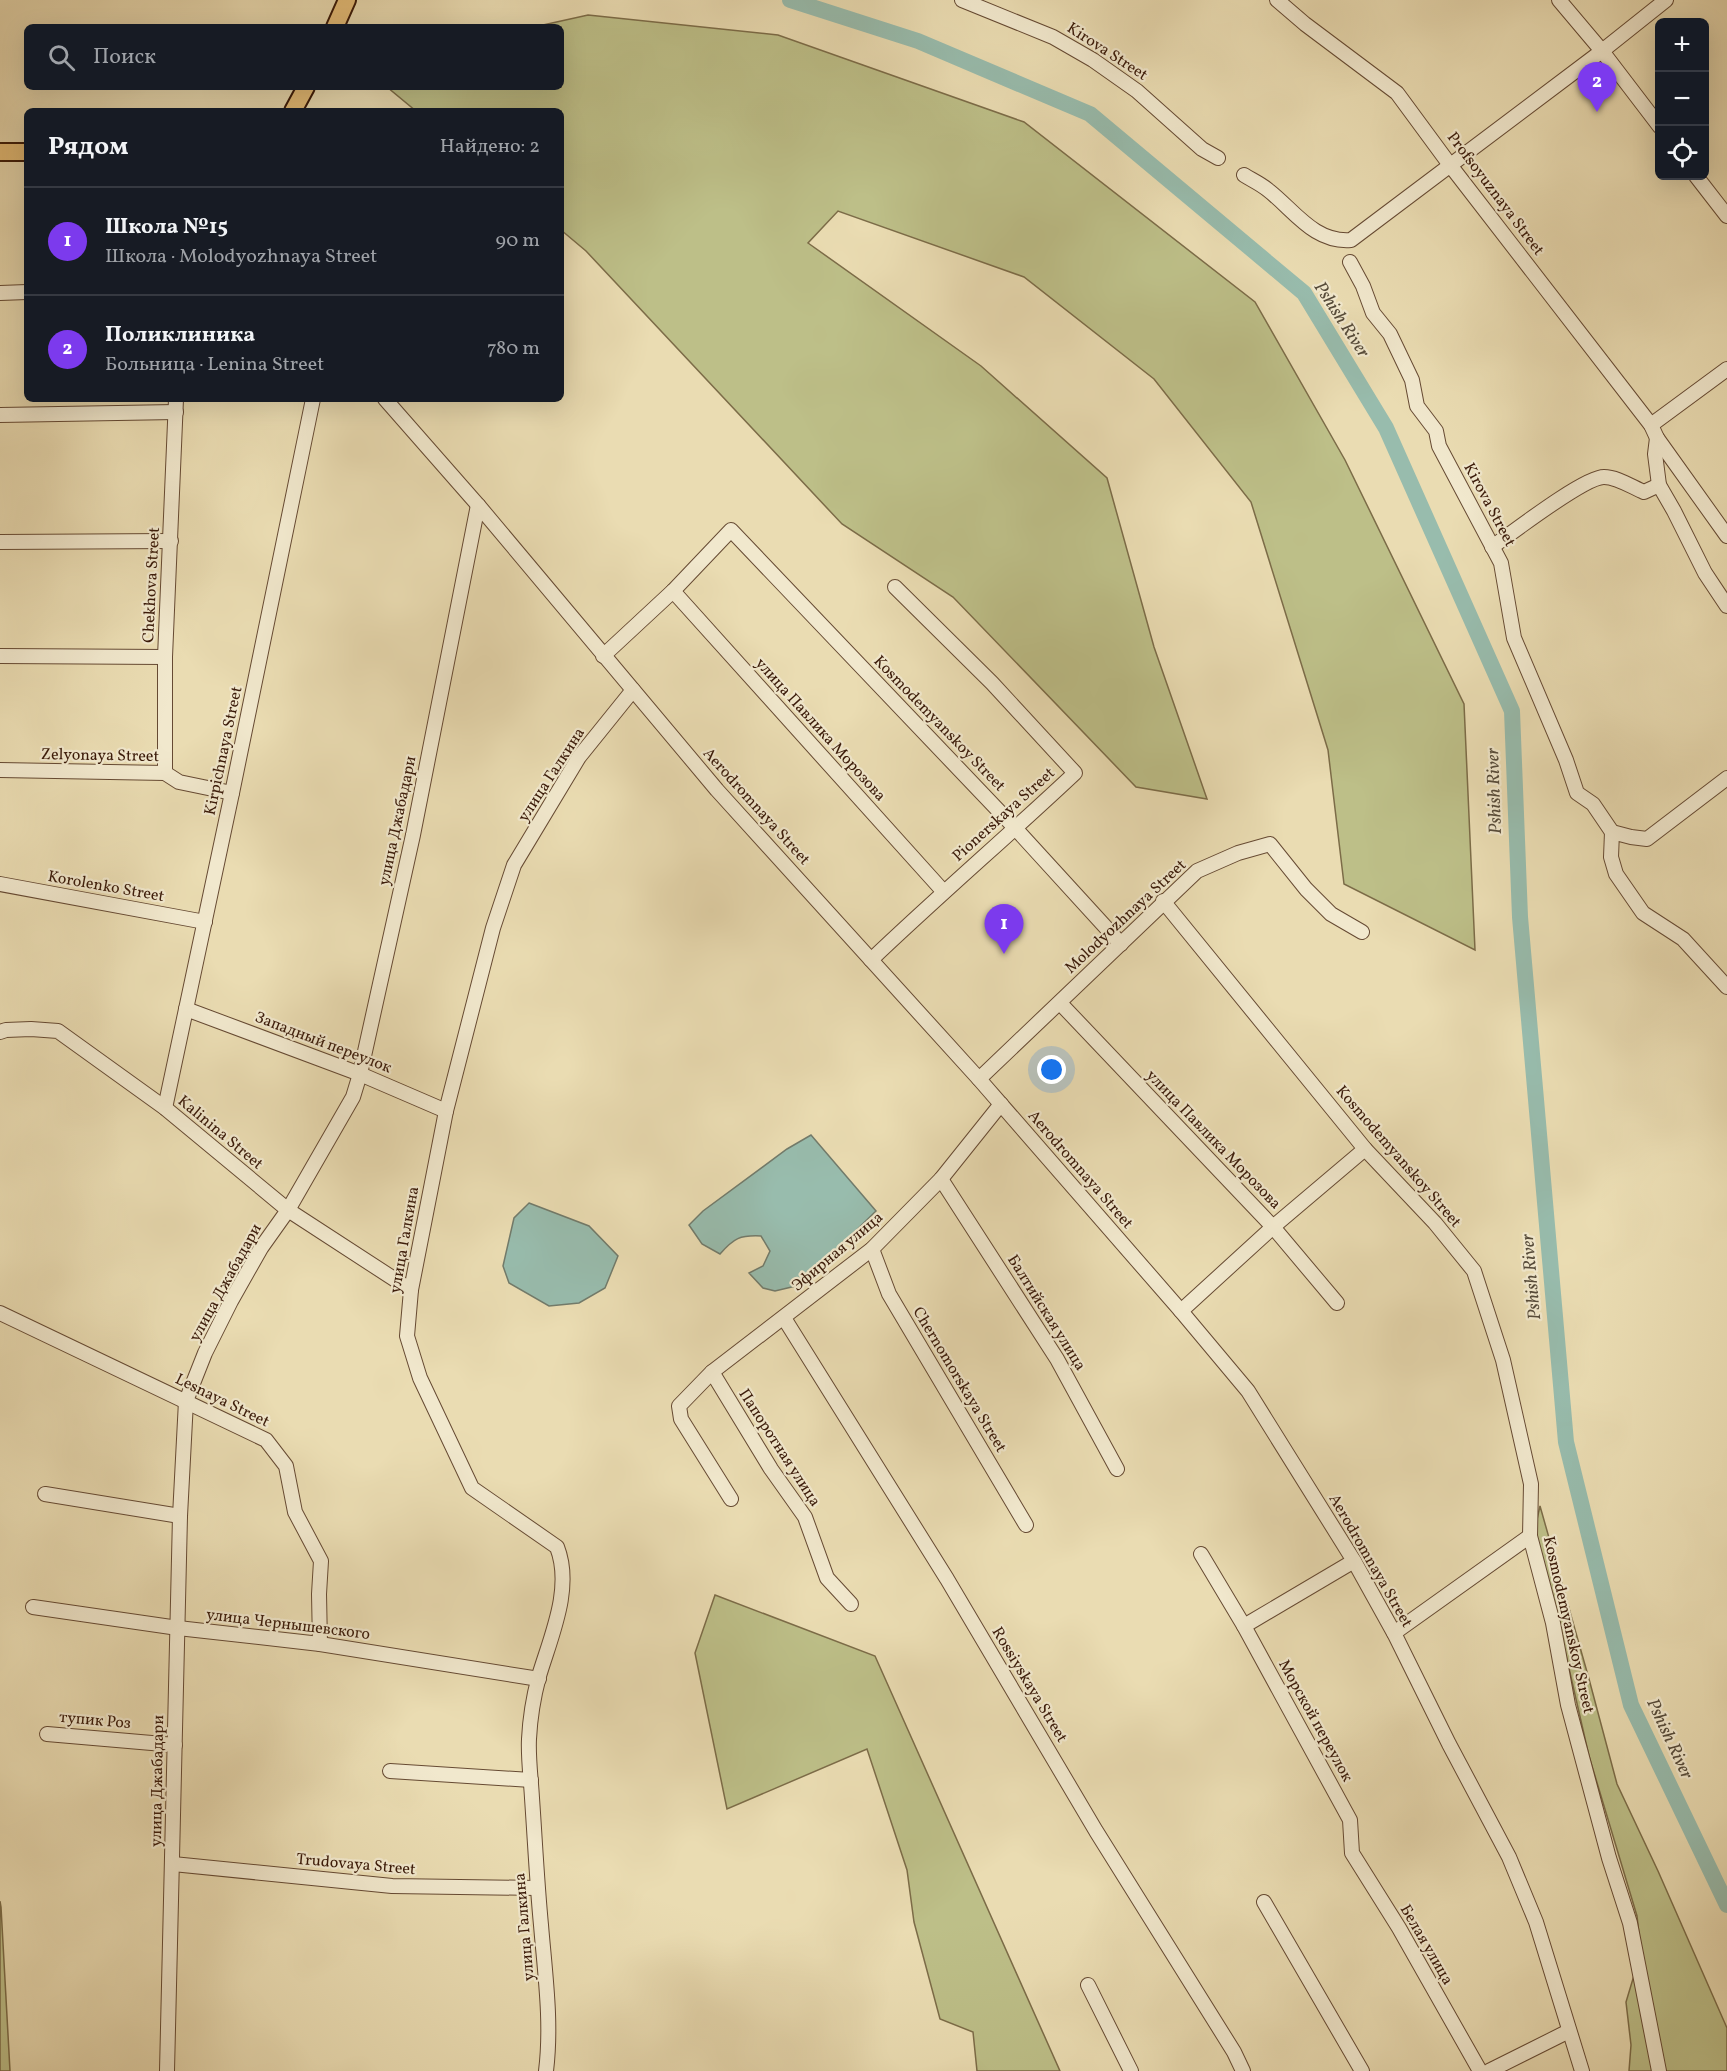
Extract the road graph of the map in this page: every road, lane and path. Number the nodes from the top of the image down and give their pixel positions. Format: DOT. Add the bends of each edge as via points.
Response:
graph roads {
  1 [pos="347,0"];
  2 [pos="962,0"];
  3 [pos="1276,0"];
  4 [pos="1559,0"];
  5 [pos="1666,0"];
  6 [pos="336,24"];
  7 [pos="1602,51"];
  8 [pos="304,90"];
  9 [pos="295,108"];
  10 [pos="1658,126"];
  11 [pos="0,152"];
  12 [pos="24,152"];
  13 [pos="1218,158"];
  14 [pos="1450,165"];
  15 [pos="1244,175"];
  16 [pos="1699,180"];
  17 [pos="1727,216"];
  18 [pos="1350,262"];
  19 [pos="24,292"];
  20 [pos="0,293"];
  21 [pos="1727,369"];
  22 [pos="312,402"];
  23 [pos="388,402"];
  24 [pos="176,406"];
  25 [pos="0,415"];
  26 [pos="1654,431"];
  27 [pos="1659,485"];
  28 [pos="478,505"];
  29 [pos="1727,536"];
  30 [pos="171,541"];
  31 [pos="0,542"];
  32 [pos="1492,547"];
  33 [pos="895,587"];
  34 [pos="673,591"];
  35 [pos="1727,606"];
  36 [pos="0,656"];
  37 [pos="603,656"];
  38 [pos="165,657"];
  39 [pos="633,690"];
  40 [pos="0,770"];
  41 [pos="165,773"];
  42 [pos="1727,778"];
  43 [pos="232,794"];
  44 [pos="1016,828"];
  45 [pos="1612,832"];
  46 [pos="0,884"];
  47 [pos="944,891"];
  48 [pos="1163,901"];
  49 [pos="205,922"];
  50 [pos="1362,932"];
  51 [pos="1120,944"];
  52 [pos="871,960"];
  53 [pos="1727,987"];
  54 [pos="1060,1003"];
  55 [pos="186,1009"];
  56 [pos="0,1032"];
  57 [pos="360,1074"];
  58 [pos="979,1079"];
  59 [pos="1001,1104"];
  60 [pos="165,1108"];
  61 [pos="446,1111"];
  62 [pos="1365,1149"];
  63 [pos="941,1179"];
  64 [pos="288,1210"];
  65 [pos="1273,1227"];
  66 [pos="872,1249"];
  67 [pos="411,1290"];
  68 [pos="1337,1303"];
  69 [pos="1181,1311"];
  70 [pos="0,1313"];
  71 [pos="784,1318"];
  72 [pos="712,1372"];
  73 [pos="186,1401"];
  74 [pos="1117,1469"];
  75 [pos="45,1494"];
  76 [pos="730,1499"];
  77 [pos="180,1516"];
  78 [pos="1026,1525"];
  79 [pos="1530,1536"];
  80 [pos="1201,1554"];
  81 [pos="1354,1561"];
  82 [pos="851,1604"];
  83 [pos="33,1608"];
  84 [pos="1244,1626"];
  85 [pos="178,1628"];
  86 [pos="1394,1633"];
  87 [pos="320,1644"];
  88 [pos="538,1679"];
  89 [pos="47,1734"];
  90 [pos="175,1745"];
  91 [pos="390,1771"];
  92 [pos="531,1780"];
  93 [pos="1352,1833"];
  94 [pos="173,1864"];
  95 [pos="537,1888"];
  96 [pos="1264,1902"];
  97 [pos="1088,1985"];
  98 [pos="1569,2031"];
  99 [pos="166,2071"];
  100 [pos="546,2071"];
  101 [pos="1131,2071"];
  102 [pos="1243,2071"];
  103 [pos="1362,2071"];
  104 [pos="1480,2071"];
  105 [pos="1489,2071"];
  106 [pos="1582,2071"];
  107 [pos="1659,2071"];
  1 -- 6 [label="main road"];
  2 -- 13 [label="street, Kirova Street" via="1053,37 1093,60"];
  3 -- 14 [label="street, Profsoyuznaya Street" via="1397,93"];
  4 -- 7 [label="street"];
  5 -- 7 [label="street"];
  7 -- 10 [label="street"];
  7 -- 14 [label="street"];
  8 -- 9 [label="main road"];
  11 -- 12 [label="main road"];
  14 -- 15 [label="street" via="1350,240 1337,242 1320,234"];
  14 -- 26 [label="street, Profsoyuznaya Street"];
  16 -- 17 [label="street"];
  18 -- 32 [label="street, Kirova Street" via="1373,313 1390,334 1412,380 1417,406 1436,431 1439,446"];
  19 -- 20 [label="street"];
  21 -- 26 [label="street"];
  22 -- 43 [label="street, Kirpichnaya Street"];
  23 -- 28 [label="street, Aerodromnaya Street"];
  24 -- 25 [label="street"];
  24 -- 30 [label="street, Chekhova Street"];
  26 -- 27 [label="street"];
  26 -- 29 [label="street, Profsoyuznaya Street"];
  27 -- 32 [label="street" via="1644,492 1602,477 1566,495"];
  27 -- 35 [label="street" via="1705,573"];
  28 -- 37 [label="street, Aerodromnaya Street"];
  28 -- 57 [label="street, улица Джабадари" via="413,835"];
  30 -- 31 [label="street"];
  30 -- 38 [label="street, Chekhova Street"];
  32 -- 45 [label="street, Kirova Street" via="1501,563 1514,638 1577,793 1593,804"];
  33 -- 44 [label="street, Pionerskaya Street" via="1075,772"];
  34 -- 37 [label="street"];
  34 -- 44 [label="street, Kosmodemyanskoy Street" via="731,530"];
  34 -- 47 [label="street, улица Павлика Морозова"];
  36 -- 38 [label="street"];
  37 -- 39 [label="street, Aerodromnaya Street"];
  38 -- 41 [label="street, Chekhova Street"];
  39 -- 52 [label="street, Aerodromnaya Street" via="717,790"];
  39 -- 61 [label="street, улица Галкина" via="579,757 514,864 493,928"];
  40 -- 41 [label="street, Zelyonaya Street"];
  41 -- 43 [label="street, Zelyonaya Street" via="179,782"];
  42 -- 45 [label="street" via="1647,839"];
  43 -- 49 [label="street, Kirpichnaya Street"];
  44 -- 47 [label="street, Pionerskaya Street"];
  44 -- 51 [label="street, Kosmodemyanskoy Street"];
  45 -- 53 [label="street" via="1611,857 1616,874 1643,913 1683,939"];
  46 -- 49 [label="street, Korolenko Street"];
  47 -- 52 [label="street, Pionerskaya Street"];
  48 -- 50 [label="street, Molodyozhnaya Street" via="1197,871 1270,844 1331,914"];
  48 -- 51 [label="street, Molodyozhnaya Street"];
  48 -- 62 [label="street, Kosmodemyanskoy Street"];
  49 -- 55 [label="street, Kirpichnaya Street"];
  51 -- 54 [label="street, Molodyozhnaya Street"];
  52 -- 58 [label="street, Aerodromnaya Street"];
  54 -- 58 [label="street, Molodyozhnaya Street"];
  54 -- 65 [label="street, улица Павлика Морозова"];
  55 -- 57 [label="street, Западный переулок"];
  55 -- 60 [label="street, Kirpichnaya Street"];
  56 -- 60 [label="street, Kalinina Street" via="58,1031"];
  57 -- 61 [label="street, Западный переулок"];
  57 -- 64 [label="street, улица Джабадари" via="352,1097"];
  58 -- 59 [label="street, Aerodromnaya Street"];
  59 -- 63 [label="street, Эфирная улица"];
  59 -- 69 [label="street, Aerodromnaya Street"];
  60 -- 64 [label="street, Kalinina Street"];
  61 -- 67 [label="street, улица Галкина"];
  62 -- 65 [label="street"];
  62 -- 79 [label="street, Kosmodemyanskoy Street" via="1474,1271 1503,1360 1531,1484"];
  63 -- 66 [label="street, Эфирная улица"];
  63 -- 74 [label="street, Балтийская улица" via="1058,1359"];
  64 -- 67 [label="street, Kalinina Street"];
  64 -- 73 [label="street, улица Джабадари" via="231,1301"];
  65 -- 68 [label="street, улица Павлика Морозова"];
  65 -- 69 [label="street"];
  66 -- 71 [label="street, Эфирная улица"];
  66 -- 78 [label="street, Chernomorskaya Street" via="889,1294"];
  67 -- 88 [label="street, улица Галкина" via="407,1336 417,1368 472,1488 557,1547 561,1559 561,1595"];
  69 -- 81 [label="street, Aerodromnaya Street" via="1248,1391"];
  70 -- 73 [label="street, Lesnaya Street"];
  71 -- 72 [label="street, Эфирная улица"];
  71 -- 102 [label="street, Rossiyskaya Street" via="947,1579"];
  72 -- 76 [label="street, Эфирная улица" via="679,1406 681,1419"];
  72 -- 82 [label="street, Папоротная улица" via="805,1517 827,1578"];
  73 -- 77 [label="street, улица Джабадари"];
  73 -- 87 [label="street, Lesnaya Street" via="266,1440 286,1466 295,1512 321,1561"];
  75 -- 77 [label="street"];
  77 -- 85 [label="street, улица Джабадари"];
  79 -- 86 [label="street"];
  79 -- 107 [label="street, Kosmodemyanskoy Street" via="1553,1623 1568,1705 1630,1923"];
  80 -- 84 [label="street"];
  81 -- 84 [label="street"];
  81 -- 86 [label="street, Aerodromnaya Street"];
  83 -- 85 [label="street, улица Чернышевского"];
  84 -- 93 [label="street, Морской переулок" via="1350,1820"];
  85 -- 87 [label="street, улица Чернышевского"];
  85 -- 90 [label="street, улица Джабадари"];
  86 -- 98 [label="street, Aerodromnaya Street" via="1509,1857 1536,1922"];
  87 -- 88 [label="street, улица Чернышевского"];
  88 -- 92 [label="street, улица Галкина" via="529,1740"];
  89 -- 90 [label="street, тупик Роз"];
  90 -- 94 [label="street, улица Джабадари"];
  91 -- 92 [label="street"];
  92 -- 95 [label="street, улица Галкина"];
  93 -- 104 [label="street, Белая улица" via="1352,1853"];
  94 -- 95 [label="street, Trudovaya Street" via="393,1886"];
  94 -- 99 [label="street, улица Джабадари"];
  95 -- 100 [label="street, улица Галкина" via="548,1998"];
  96 -- 103 [label="street"];
  97 -- 101 [label="street"];
  98 -- 105 [label="street"];
  98 -- 106 [label="street, Aerodromnaya Street"];
}
